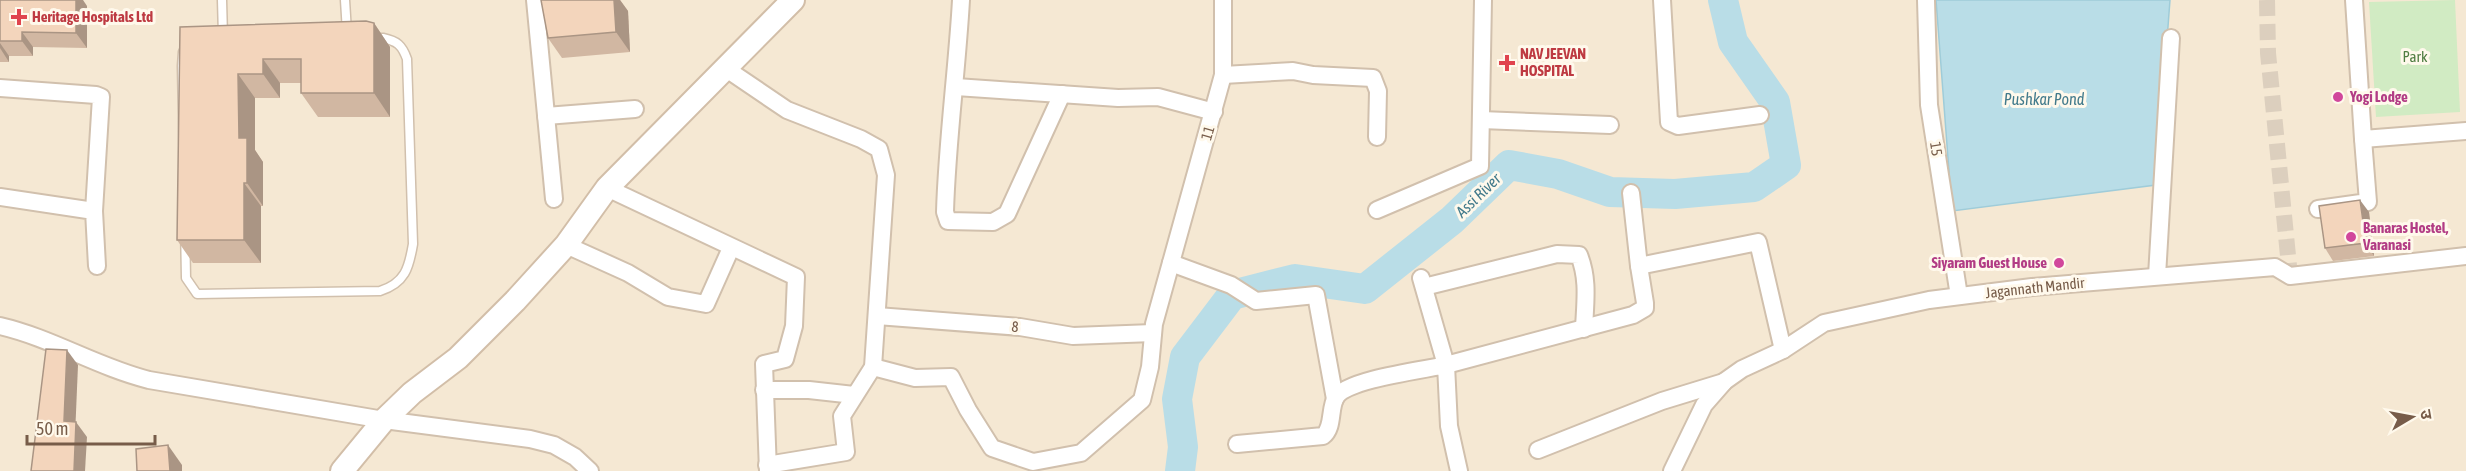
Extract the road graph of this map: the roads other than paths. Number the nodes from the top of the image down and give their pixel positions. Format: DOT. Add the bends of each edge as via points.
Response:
graph roads {
  1 [pos="222,0"];
  2 [pos="345,0"];
  3 [pos="535,0"];
  4 [pos="793,0"];
  5 [pos="961,0"];
  6 [pos="1223,0"];
  7 [pos="1483,0"];
  8 [pos="1662,0"];
  9 [pos="1926,0"];
  10 [pos="2354,0"];
  11 [pos="2171,38"];
  12 [pos="347,39"];
  13 [pos="223,42"];
  14 [pos="725,68"];
  15 [pos="1223,75"];
  16 [pos="956,87"];
  17 [pos="0,88"];
  18 [pos="1062,94"];
  19 [pos="635,109"];
  20 [pos="1214,112"];
  21 [pos="1760,115"];
  22 [pos="546,116"];
  23 [pos="1481,120"];
  24 [pos="1610,125"];
  25 [pos="2466,131"];
  26 [pos="1377,137"];
  27 [pos="2362,139"];
  28 [pos="607,188"];
  29 [pos="1631,193"];
  30 [pos="0,197"];
  31 [pos="554,199"];
  32 [pos="2319,209"];
  33 [pos="1377,210"];
  34 [pos="94,211"];
  35 [pos="566,245"];
  36 [pos="730,248"];
  37 [pos="2466,256"];
  38 [pos="1171,263"];
  39 [pos="97,266"];
  40 [pos="1640,266"];
  41 [pos="2157,276"];
  42 [pos="1959,296"];
  43 [pos="877,316"];
  44 [pos="0,326"];
  45 [pos="1584,329"];
  46 [pos="1153,333"];
  47 [pos="49,341"];
  48 [pos="1783,350"];
  49 [pos="46,364"];
  50 [pos="1446,365"];
  51 [pos="873,367"];
  52 [pos="1725,381"];
  53 [pos="764,390"];
  54 [pos="854,394"];
  55 [pos="1335,399"];
  56 [pos="384,420"];
  57 [pos="1237,444"];
  58 [pos="1538,450"];
  59 [pos="1073,463"];
  60 [pos="1024,464"];
  61 [pos="767,468"];
  62 [pos="342,471"];
  63 [pos="590,471"];
  64 [pos="1459,471"];
  65 [pos="1672,471"];
  1 -- 13 [label="lane"];
  2 -- 12 [label="lane"];
  3 -- 22 [label="street"];
  4 -- 14 [label="street"];
  5 -- 16 [label="street"];
  6 -- 15 [label="street, 11"];
  7 -- 23 [label="street"];
  8 -- 21 [label="street" via="1669,122 1678,126"];
  9 -- 42 [label="street, 15" via="1929,105"];
  10 -- 27 [label="street"];
  11 -- 41 [label="street"];
  12 -- 13 [label="lane"];
  12 -- 13 [label="lane" via="396,41 406,59 413,244 403,279 380,291 197,294 190,288 186,278 183,51 187,45"];
  14 -- 28 [label="street"];
  14 -- 43 [label="street" via="787,110 879,149 886,175"];
  15 -- 20 [label="street, 11"];
  15 -- 26 [label="street" via="1293,71 1373,78 1378,91"];
  16 -- 18 [label="street"];
  16 -- 18 [label="street" via="946,158 945,212 948,220 957,223 993,222 1007,214"];
  17 -- 34 [label="street" via="101,97"];
  18 -- 20 [label="street" via="1158,97"];
  19 -- 22 [label="street"];
  20 -- 38 [label="street, 11"];
  22 -- 31 [label="street"];
  23 -- 24 [label="street"];
  23 -- 33 [label="street" via="1480,166"];
  25 -- 27 [label="street"];
  27 -- 32 [label="street" via="2368,202"];
  28 -- 35 [label="street"];
  28 -- 36 [label="street"];
  29 -- 40 [label="street"];
  30 -- 34 [label="street"];
  34 -- 39 [label="street"];
  35 -- 36 [label="street" via="628,273 668,297 706,304"];
  35 -- 56 [label="street" via="458,358"];
  36 -- 53 [label="street" via="796,277 794,326 784,359 764,363"];
  37 -- 41 [label="street, Jagannath Mandir" via="2290,276 2275,267"];
  38 -- 46 [label="street, 11"];
  38 -- 55 [label="street" via="1231,285 1256,302 1316,294"];
  40 -- 45 [label="street" via="1645,308"];
  40 -- 48 [label="street" via="1758,242"];
  41 -- 42 [label="street, Jagannath Mandir"];
  42 -- 48 [label="street, Jagannath Mandir" via="1824,323"];
  43 -- 46 [label="street, 8" via="1020,327 1073,336"];
  43 -- 51 [label="street"];
  44 -- 47 [label="street"];
  45 -- 50 [label="street"];
  45 -- 50 [label="street" via="1586,286 1579,255 1557,254 1423,282"];
  46 -- 59 [label="street, 11" via="1142,400"];
  47 -- 49 [label="street"];
  47 -- 56 [label="street" via="118,372 149,380"];
  48 -- 52 [label="street, Jagannath Mandir"];
  50 -- 55 [label="street" via="1348,387"];
  50 -- 64 [label="street" via="1449,426"];
  51 -- 54 [label="street"];
  51 -- 60 [label="street" via="915,378 951,377 992,448"];
  52 -- 58 [label="street" via="1662,401"];
  52 -- 65 [label="street, Jagannath Mandir" via="1699,413"];
  53 -- 54 [label="street"];
  53 -- 61 [label="street"];
  54 -- 61 [label="street" via="842,416 846,453"];
  55 -- 57 [label="street" via="1323,436"];
  56 -- 62 [label="street"];
  56 -- 63 [label="street" via="530,439 554,445"];
  59 -- 60 [label="street"];
}
